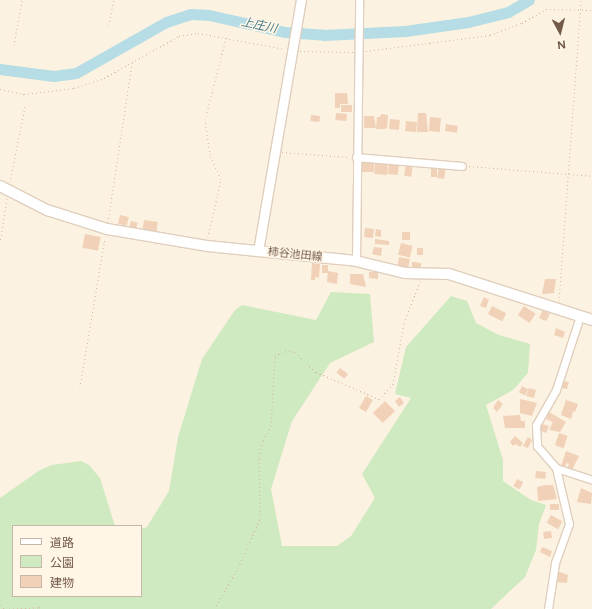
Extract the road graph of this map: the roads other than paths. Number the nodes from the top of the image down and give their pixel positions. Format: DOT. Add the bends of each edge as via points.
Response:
graph roads {
  1 [pos="359,0"];
  2 [pos="300,2"];
  3 [pos="356,158"];
  4 [pos="462,166"];
  5 [pos="4,188"];
  6 [pos="258,251"];
  7 [pos="356,261"];
  8 [pos="580,316"];
  9 [pos="592,320"];
  10 [pos="556,468"];
  11 [pos="592,480"];
  12 [pos="548,609"];
  1 -- 3 [label="street"];
  2 -- 6 [label="street"];
  3 -- 4 [label="street"];
  3 -- 7 [label="street"];
  5 -- 6 [label="main road, 柿谷池田線" via="47,210 107,229 207,246"];
  6 -- 7 [label="main road, 柿谷池田線"];
  7 -- 8 [label="main road, 柿谷池田線" via="423,274 449,274"];
  8 -- 9 [label="main road, 柿谷池田線"];
  8 -- 10 [label="street" via="556,390 536,425 537,446"];
  10 -- 11 [label="street"];
  10 -- 12 [label="street" via="569,524 555,563"];
}
